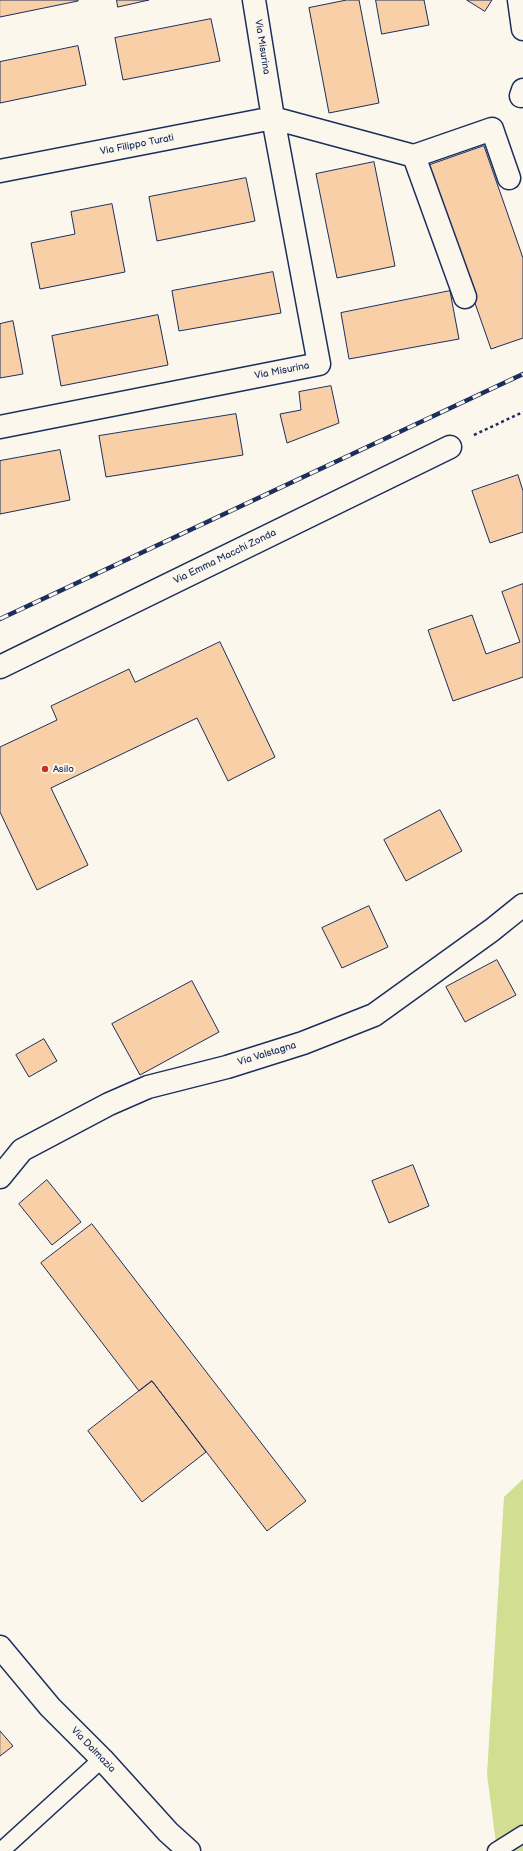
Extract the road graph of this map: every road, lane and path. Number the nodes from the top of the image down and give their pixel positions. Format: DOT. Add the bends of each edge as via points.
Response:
graph roads {
  1 [pos="254,0"];
  2 [pos="518,0"];
  3 [pos="523,29"];
  4 [pos="273,118"];
  5 [pos="414,156"];
  6 [pos="0,171"];
  7 [pos="509,178"];
  8 [pos="465,297"];
  9 [pos="523,412"];
  10 [pos="0,427"];
  11 [pos="450,447"];
  12 [pos="0,667"];
  13 [pos="523,905"];
  14 [pos="0,1177"];
  15 [pos="0,1647"];
  16 [pos="102,1759"];
  17 [pos="523,1834"];
  18 [pos="1,1851"];
  19 [pos="189,1851"];
  20 [pos="496,1851"];
  1 -- 4 [label="street, Via Misurina"];
  2 -- 3 [label="street"];
  4 -- 5 [label="street"];
  4 -- 6 [label="street, Via Filippo Turati"];
  4 -- 10 [label="street, Via Misurina" via="319,364"];
  5 -- 7 [label="street" via="492,129"];
  5 -- 8 [label="street"];
  9 -- 11 [label="path"];
  11 -- 12 [label="street, Via Emma Macchi Zonda"];
  13 -- 14 [label="street, Via Valstagna" via="374,1015 303,1043 148,1087 109,1104 22,1150"];
  15 -- 16 [label="street, Via Dalmazia" via="50,1707"];
  16 -- 18 [label="lane"];
  16 -- 19 [label="street, Via Dalmazia" via="168,1832"];
  17 -- 20 [label="lane"];
}
